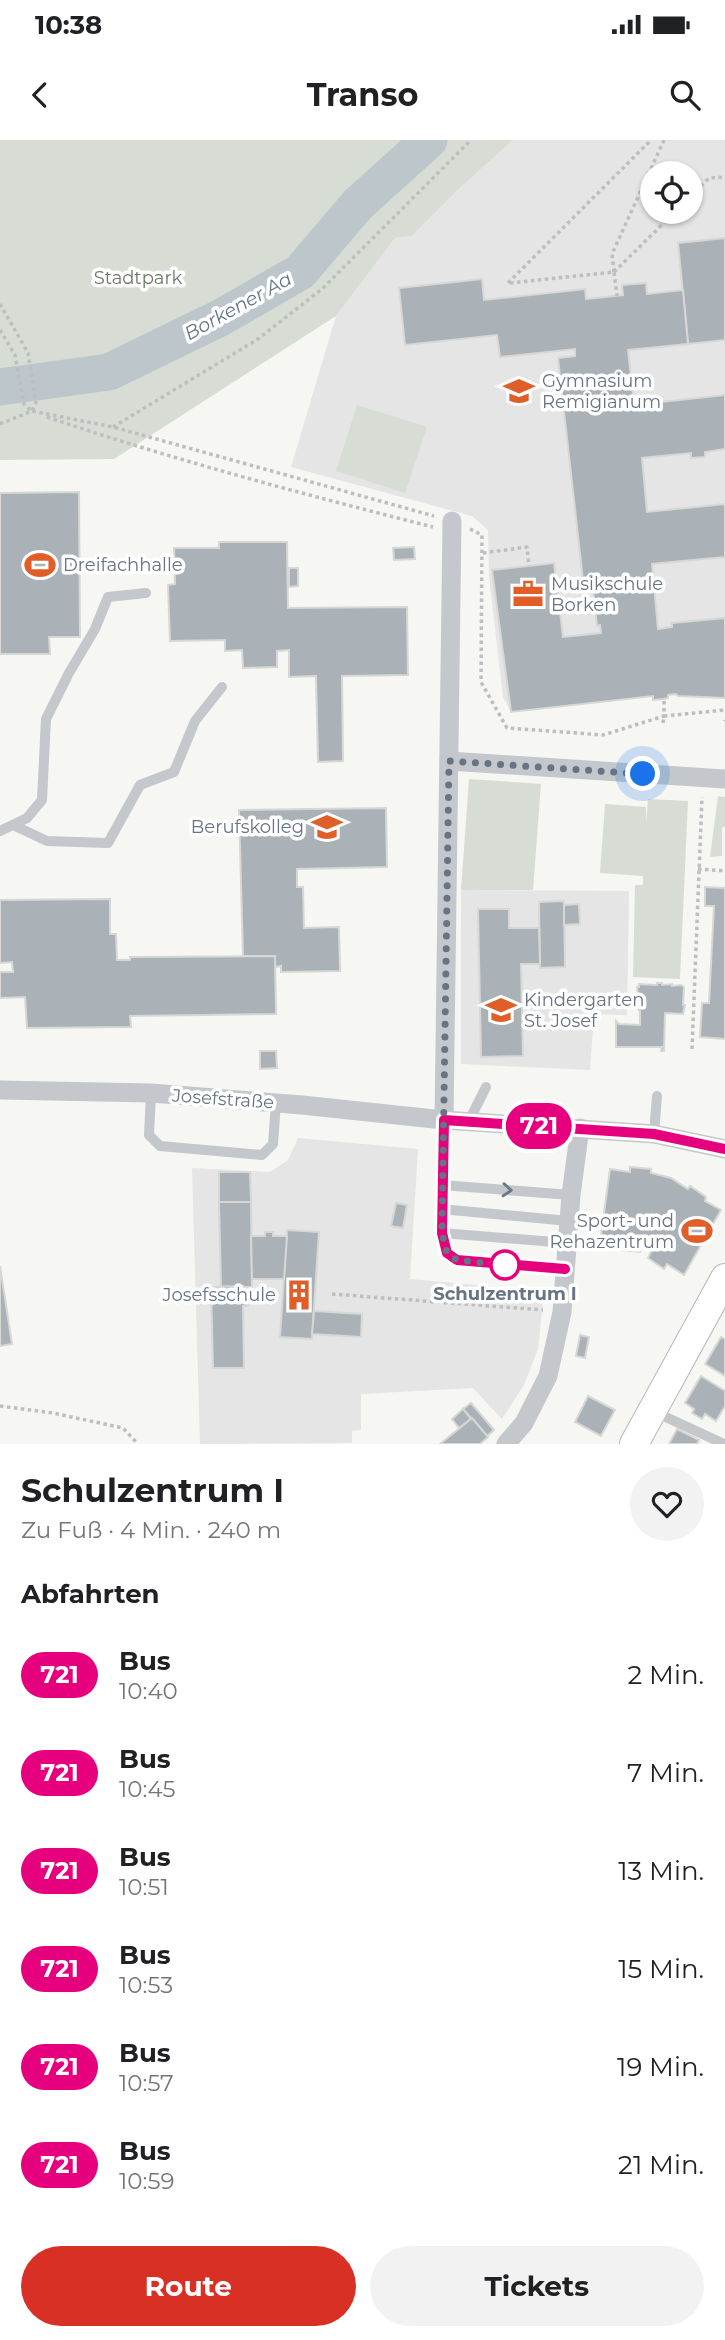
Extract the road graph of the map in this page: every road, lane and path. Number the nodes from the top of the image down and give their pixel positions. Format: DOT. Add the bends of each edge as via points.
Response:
graph roads {
  1 [pos="471,140"];
  2 [pos="651,140"];
  3 [pos="663,140"];
  4 [pos="725,177"];
  5 [pos="703,184"];
  6 [pos="663,224"];
  7 [pos="614,272"];
  8 [pos="617,296"];
  9 [pos="0,304"];
  10 [pos="0,330"];
  11 [pos="32,411"];
  12 [pos="0,424"];
  13 [pos="113,427"];
  14 [pos="452,526"];
  15 [pos="483,552"];
  16 [pos="529,566"];
  17 [pos="146,593"];
  18 [pos="222,687"];
  19 [pos="664,699"];
  20 [pos="725,710"];
  21 [pos="664,716"];
  22 [pos="663,723"];
  23 [pos="449,761"];
  24 [pos="703,778"];
  25 [pos="725,779"];
  26 [pos="13,825"];
  27 [pos="0,831"];
  28 [pos="698,869"];
  29 [pos="725,871"];
  30 [pos="692,1049"];
  31 [pos="486,1087"];
  32 [pos="0,1090"];
  33 [pos="150,1093"];
  34 [pos="657,1096"];
  35 [pos="276,1103"];
  36 [pos="444,1120"];
  37 [pos="469,1121"];
  38 [pos="580,1128"];
  39 [pos="654,1134"];
  40 [pos="725,1149"];
  41 [pos="442,1185"];
  42 [pos="571,1195"];
  43 [pos="441,1209"];
  44 [pos="569,1222"];
  45 [pos="442,1233"];
  46 [pos="567,1243"];
  47 [pos="565,1269"];
  48 [pos="725,1278"];
  49 [pos="332,1294"];
  50 [pos="562,1312"];
  51 [pos="0,1406"];
  52 [pos="652,1410"];
  53 [pos="138,1444"];
  54 [pos="506,1444"];
  55 [pos="634,1444"];
  56 [pos="724,1444"];
  1 -- 13 [label="path" via="323,289 258,340"];
  2 -- 7 [label="path" via="508,283"];
  3 -- 7 [label="path" via="612,254"];
  4 -- 5 [label="path" via="709,178"];
  6 -- 7 [label="path"];
  7 -- 8 [label="path"];
  9 -- 11 [label="path" via="27,353 36,403"];
  10 -- 11 [label="path" via="15,355 24,404"];
  11 -- 12 [label="path"];
  11 -- 13 [label="path"];
  11 -- 14 [label="path" via="278,487"];
  13 -- 14 [label="path"];
  14 -- 15 [label="path" via="482,535"];
  14 -- 23 [label="street"];
  15 -- 16 [label="path" via="527,547"];
  15 -- 21 [label="path" via="481,682 507,728 603,735"];
  17 -- 26 [label="lane" via="108,597 46,719 42,800 27,818"];
  18 -- 26 [label="lane" via="195,721 174,772 140,785 108,843 47,841"];
  19 -- 21 [label="path"];
  20 -- 21 [label="path"];
  21 -- 22 [label="path"];
  23 -- 24 [label="street"];
  23 -- 36 [label="street"];
  24 -- 25 [label="street"];
  24 -- 28 [label="path"];
  26 -- 27 [label="lane"];
  28 -- 29 [label="path"];
  28 -- 30 [label="path"];
  31 -- 37 [label="lane"];
  32 -- 33 [label="street, Josefstraße"];
  33 -- 35 [label="street, Josefstraße"];
  33 -- 35 [label="lane" via="149,1135 160,1146 262,1155 272,1144"];
  34 -- 39 [label="lane"];
  35 -- 36 [label="street, Josefstraße"];
  36 -- 37 [label="street, Josefstraße"];
  36 -- 41 [label="lane"];
  37 -- 38 [label="street, Josefstraße"];
  38 -- 39 [label="street, Josefstraße"];
  38 -- 42 [label="street"];
  39 -- 40 [label="street, Josefstraße"];
  41 -- 42 [label="lane, one-way"];
  41 -- 43 [label="lane"];
  42 -- 44 [label="street"];
  43 -- 44 [label="lane"];
  43 -- 45 [label="lane"];
  44 -- 46 [label="street"];
  45 -- 46 [label="lane"];
  45 -- 47 [label="lane" via="447,1253 457,1260"];
  46 -- 47 [label="street"];
  47 -- 50 [label="street"];
  48 -- 52 [label="main road"];
  49 -- 50 [label="path"];
  50 -- 54 [label="street" via="548,1376 524,1423"];
  51 -- 53 [label="path" via="123,1428"];
  52 -- 55 [label="main road"];
  52 -- 56 [label="lane"];
}
